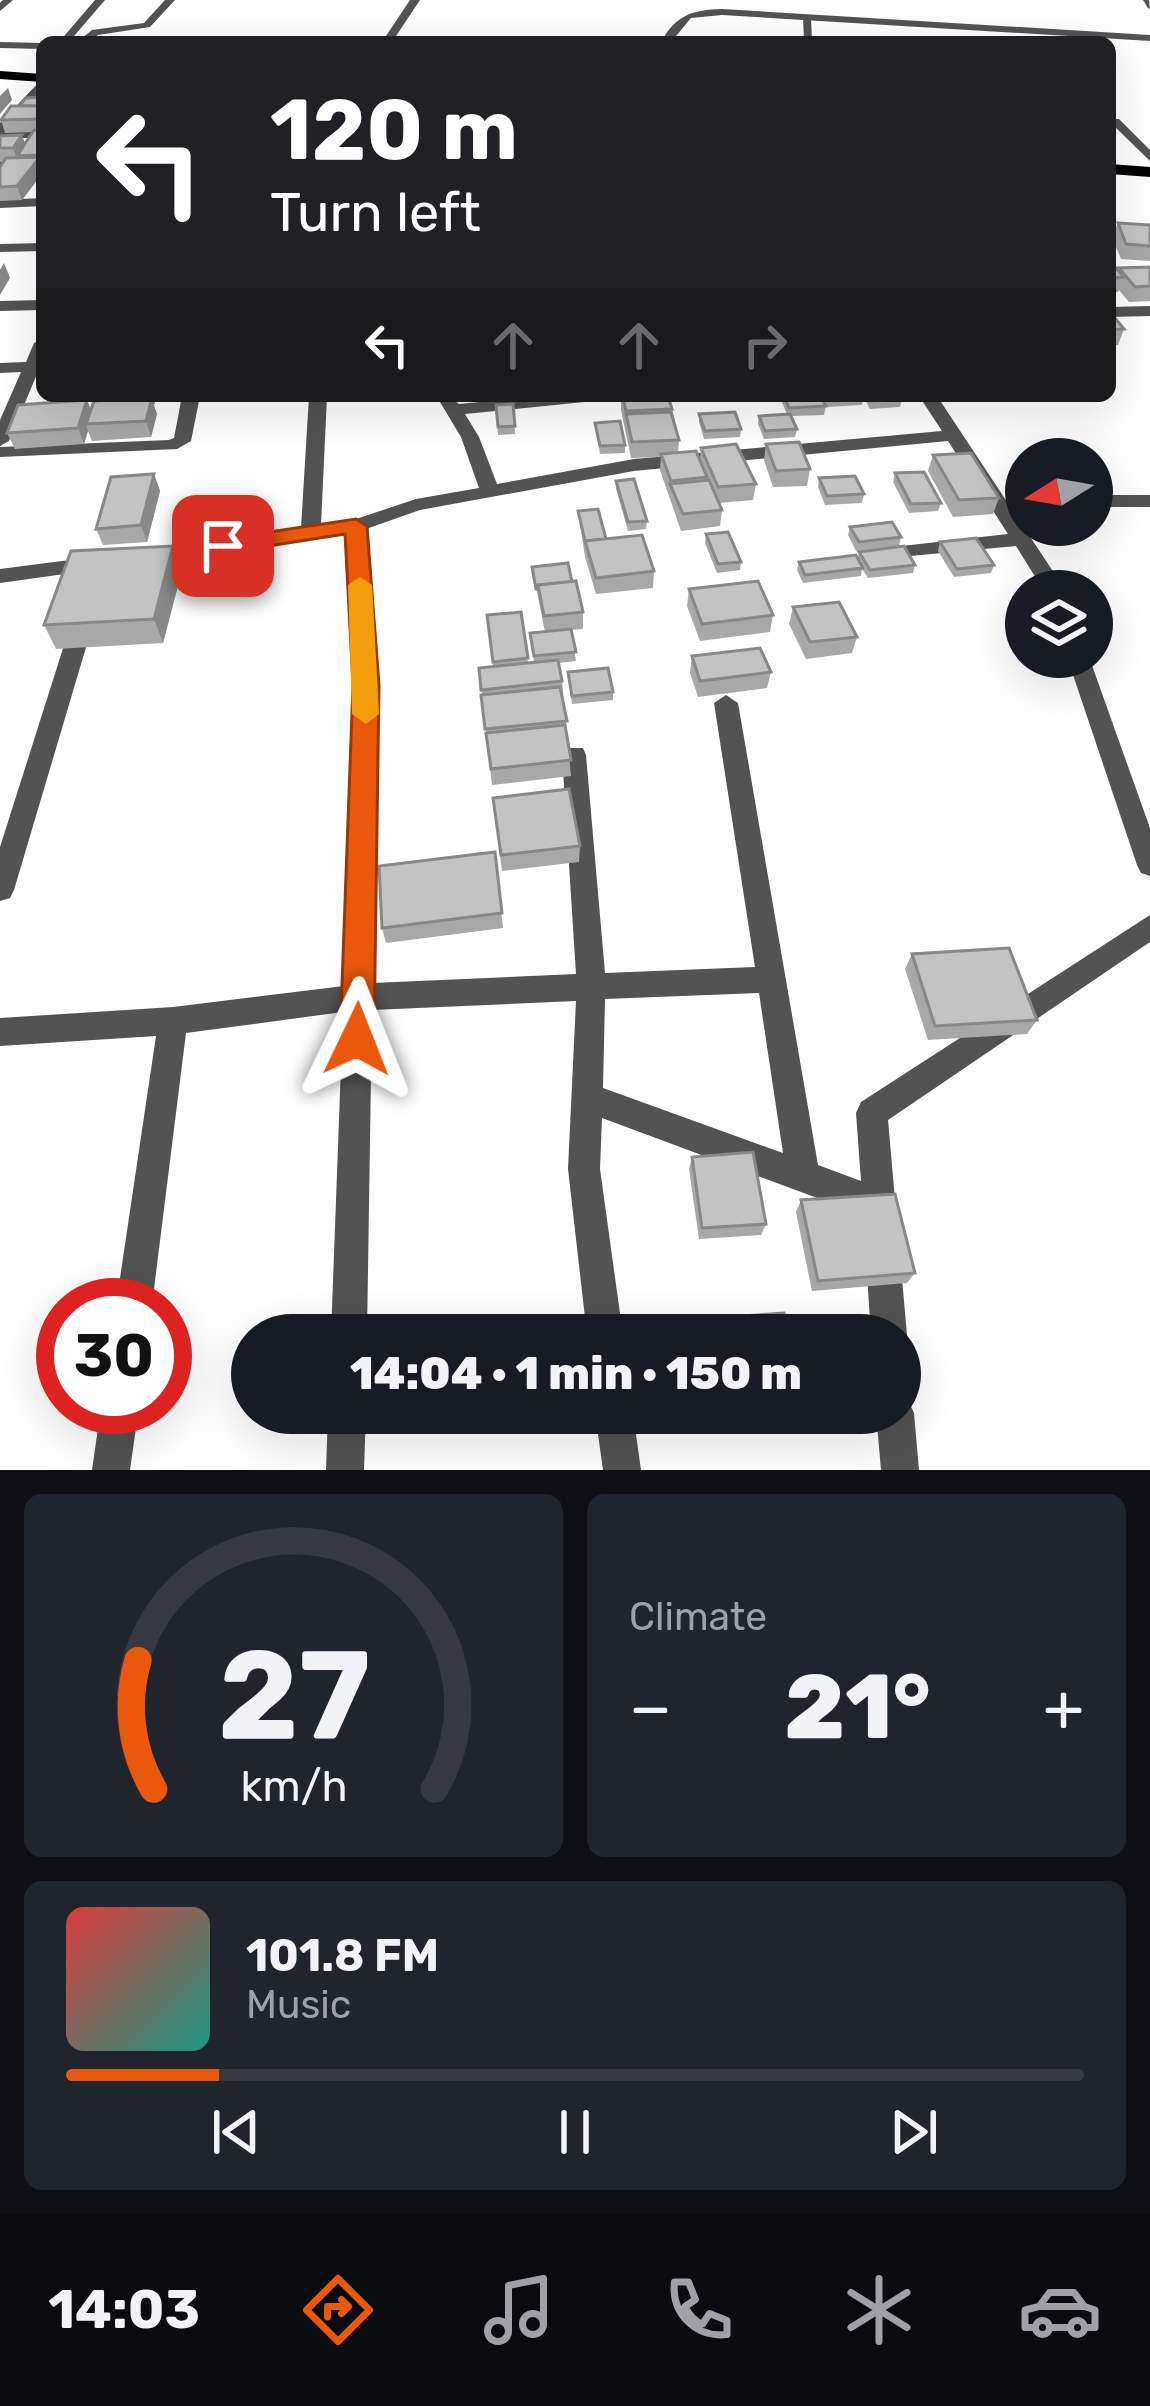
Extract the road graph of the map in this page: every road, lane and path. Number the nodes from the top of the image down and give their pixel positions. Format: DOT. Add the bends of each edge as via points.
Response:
graph roads {
  1 [pos="8,0"];
  2 [pos="100,0"];
  3 [pos="170,0"];
  4 [pos="415,0"];
  5 [pos="0,8"];
  6 [pos="807,17"];
  7 [pos="69,36"];
  8 [pos="90,36"];
  9 [pos="391,36"];
  10 [pos="669,36"];
  11 [pos="808,36"];
  12 [pos="1150,38"];
  13 [pos="0,45"];
  14 [pos="36,46"];
  15 [pos="0,75"];
  16 [pos="36,79"];
  17 [pos="36,87"];
  18 [pos="1116,122"];
  19 [pos="0,132"];
  20 [pos="36,134"];
  21 [pos="1150,157"];
  22 [pos="0,166"];
  23 [pos="36,166"];
  24 [pos="1116,169"];
  25 [pos="1150,172"];
  26 [pos="36,202"];
  27 [pos="0,204"];
  28 [pos="0,248"];
  29 [pos="36,248"];
  30 [pos="36,305"];
  31 [pos="0,306"];
  32 [pos="1150,311"];
  33 [pos="1116,312"];
  34 [pos="36,358"];
  35 [pos="32,367"];
  36 [pos="0,368"];
  37 [pos="190,402"];
  38 [pos="318,402"];
  39 [pos="932,402"];
  40 [pos="449,403"];
  41 [pos="954,435"];
  42 [pos="0,441"];
  43 [pos="0,452"];
  44 [pos="490,492"];
  45 [pos="1005,501"];
  46 [pos="1113,501"];
  47 [pos="1150,501"];
  48 [pos="356,526"];
  49 [pos="311,533"];
  50 [pos="1005,541"];
  51 [pos="853,557"];
  52 [pos="101,563"];
  53 [pos="0,577"];
  54 [pos="1085,678"];
  55 [pos="726,703"];
  56 [pos="574,754"];
  57 [pos="1150,865"];
  58 [pos="0,890"];
  59 [pos="1150,927"];
  60 [pos="771,979"];
  61 [pos="591,984"];
  62 [pos="358,997"];
  63 [pos="173,1021"];
  64 [pos="0,1032"];
  65 [pos="586,1097"];
  66 [pos="803,1176"];
  67 [pos="879,1204"];
  68 [pos="138,1278"];
  69 [pos="350,1314"];
  70 [pos="601,1314"];
  71 [pos="887,1314"];
  72 [pos="117,1434"];
  73 [pos="346,1434"];
  74 [pos="617,1434"];
  75 [pos="897,1434"];
  76 [pos="112,1470"];
  77 [pos="345,1470"];
  78 [pos="622,1470"];
  79 [pos="900,1470"];
  1 -- 5 [label="street"];
  2 -- 7 [label="street"];
  3 -- 8 [label="street" via="147,25"];
  4 -- 9 [label="street"];
  6 -- 10 [label="street" via="688,13"];
  6 -- 11 [label="lane"];
  6 -- 12 [label="street"];
  13 -- 14 [label="street"];
  15 -- 16 [label="main road"];
  17 -- 19 [label="street"];
  18 -- 21 [label="street"];
  19 -- 20 [label="street"];
  22 -- 23 [label="street"];
  24 -- 25 [label="main road"];
  26 -- 27 [label="street"];
  28 -- 29 [label="street"];
  30 -- 31 [label="street"];
  32 -- 33 [label="street"];
  34 -- 35 [label="street"];
  35 -- 36 [label="street"];
  35 -- 42 [label="street"];
  37 -- 43 [label="street" via="182,441 171,445"];
  38 -- 49 [label="street"];
  39 -- 41 [label="street"];
  40 -- 44 [label="street"];
  41 -- 44 [label="street" via="656,462"];
  41 -- 45 [label="street"];
  44 -- 48 [label="street"];
  46 -- 47 [label="street"];
  48 -- 49 [label="street"];
  48 -- 62 [label="street" via="366,685"];
  49 -- 52 [label="street"];
  50 -- 51 [label="street"];
  52 -- 53 [label="street"];
  52 -- 58 [label="street"];
  54 -- 57 [label="street"];
  55 -- 60 [label="street"];
  56 -- 61 [label="street"];
  59 -- 67 [label="street" via="872,1113"];
  60 -- 61 [label="street"];
  60 -- 66 [label="street"];
  61 -- 62 [label="street"];
  61 -- 65 [label="street"];
  62 -- 63 [label="street"];
  62 -- 69 [label="street"];
  63 -- 64 [label="street"];
  63 -- 68 [label="street"];
  65 -- 66 [label="street"];
  65 -- 70 [label="street" via="584,1169"];
  66 -- 67 [label="street"];
  67 -- 71 [label="street"];
  72 -- 76 [label="street"];
  73 -- 77 [label="street"];
  74 -- 78 [label="street"];
  75 -- 79 [label="street"];
}
